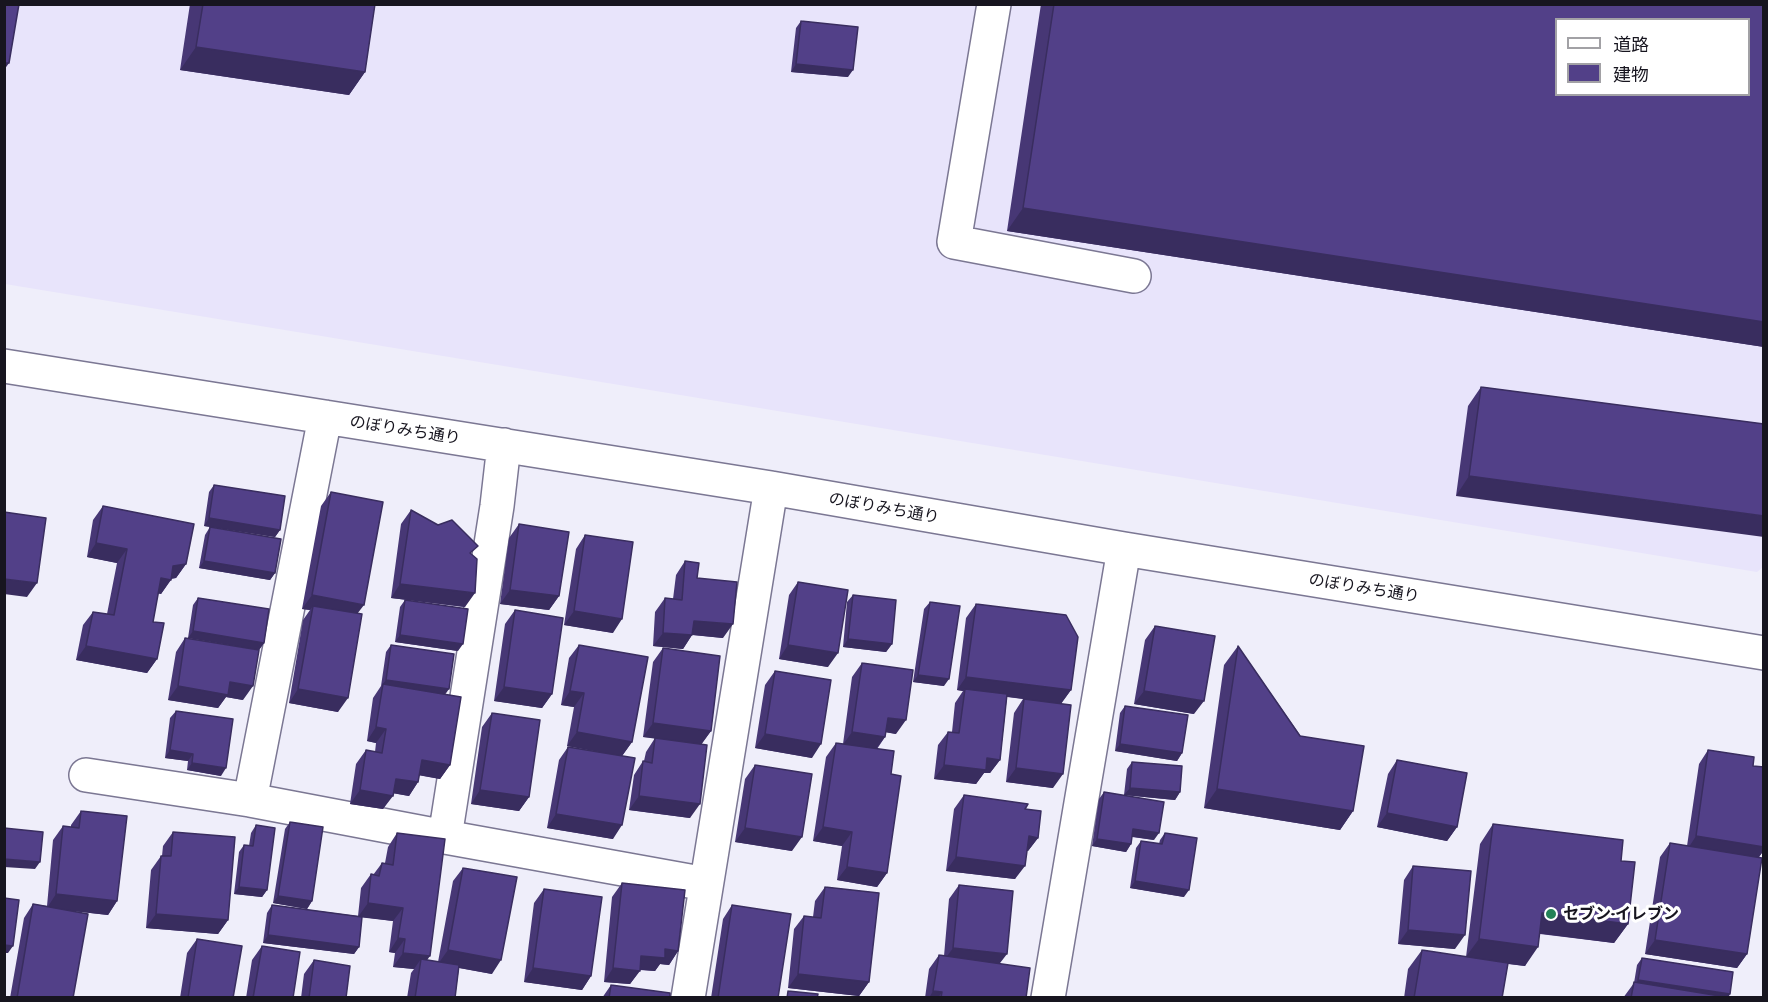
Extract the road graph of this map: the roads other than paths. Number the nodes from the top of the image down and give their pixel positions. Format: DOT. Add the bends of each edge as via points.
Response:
graph roads {
  1 [pos="994,4"];
  2 [pos="1134,276"];
  3 [pos="4,366"];
  4 [pos="325,417"];
  5 [pos="504,445"];
  6 [pos="771,488"];
  7 [pos="1124,549"];
  8 [pos="1764,653"];
  9 [pos="86,775"];
  10 [pos="250,800"];
  11 [pos="445,837"];
  12 [pos="706,884"];
  13 [pos="688,998"];
  14 [pos="1048,998"];
  1 -- 2 [label="street" via="954,242"];
  3 -- 4 [label="street, のぼりみち通り"];
  4 -- 5 [label="street, のぼりみち通り"];
  4 -- 10 [label="street"];
  5 -- 6 [label="street, のぼりみち通り"];
  5 -- 11 [label="street"];
  6 -- 7 [label="street, のぼりみち通り"];
  6 -- 12 [label="street"];
  7 -- 8 [label="street, のぼりみち通り"];
  7 -- 14 [label="street"];
  9 -- 10 [label="street"];
  10 -- 11 [label="street"];
  11 -- 12 [label="street"];
  12 -- 13 [label="street"];
}
